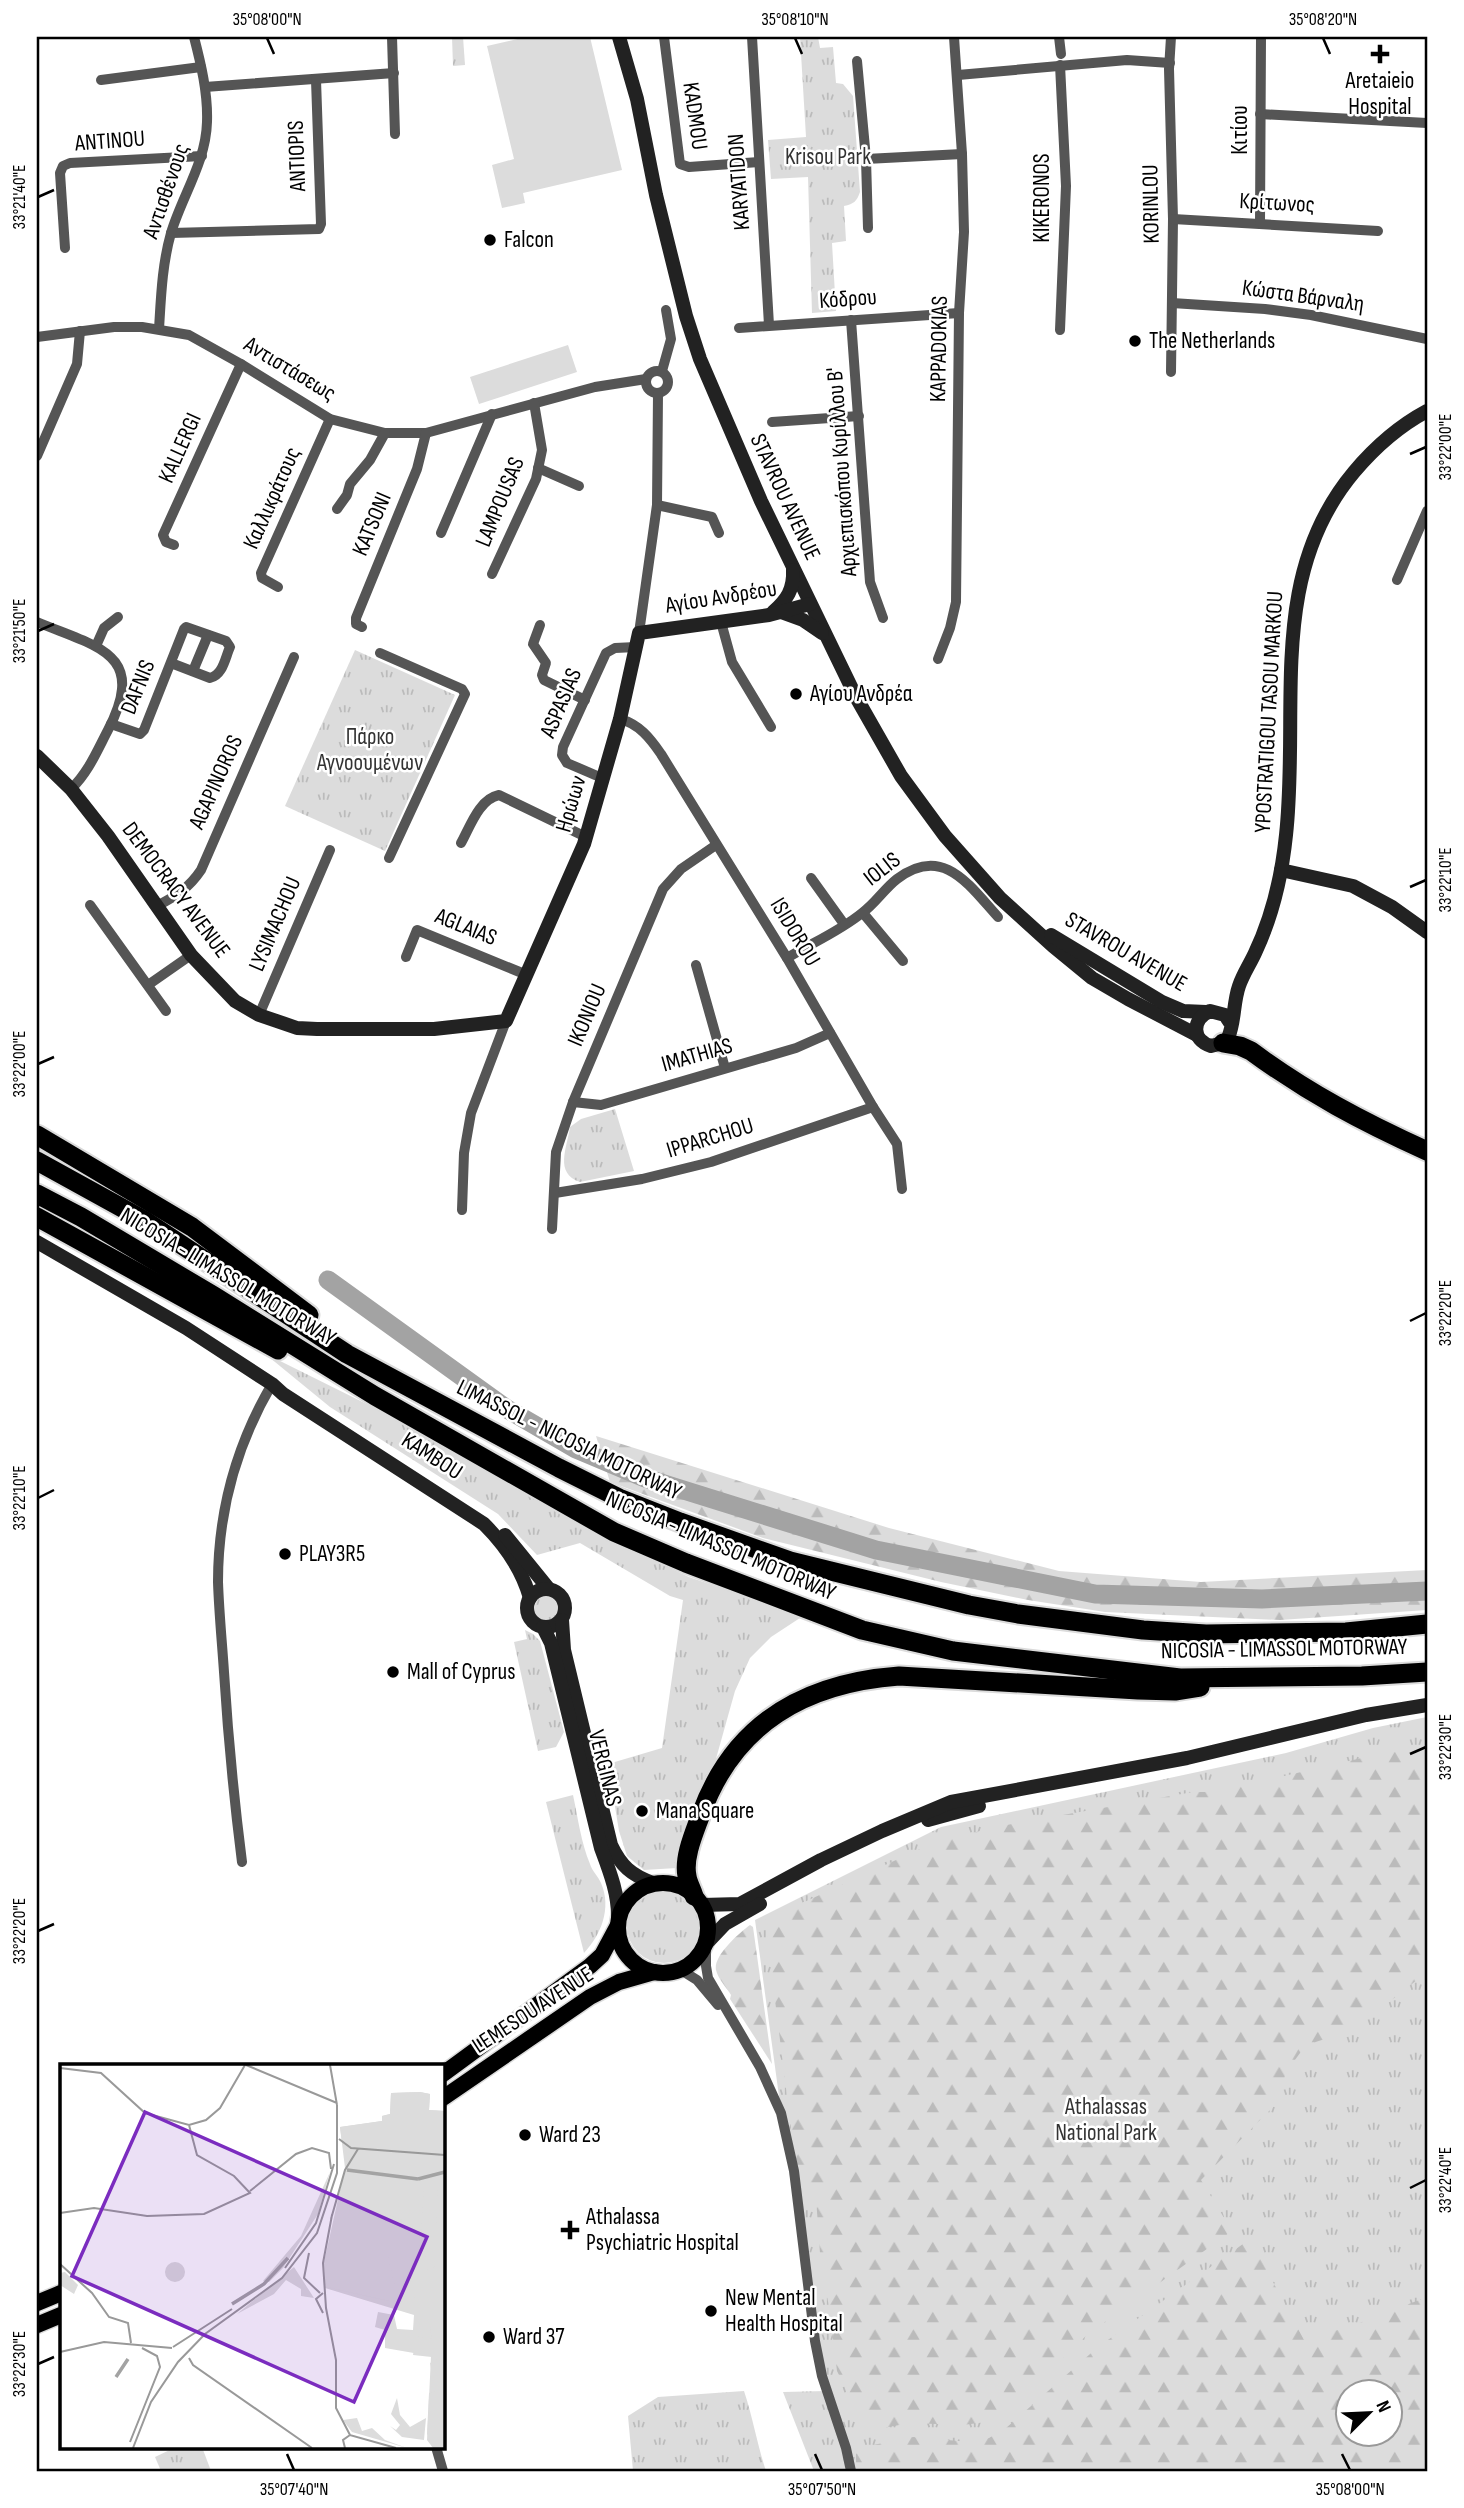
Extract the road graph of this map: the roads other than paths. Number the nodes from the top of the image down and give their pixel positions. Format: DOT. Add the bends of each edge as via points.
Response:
graph roads {
  1 [pos="194,37"];
  2 [pos="392,37"];
  3 [pos="618,37"];
  4 [pos="664,37"];
  5 [pos="752,37"];
  6 [pos="954,37"];
  7 [pos="1059,37"];
  8 [pos="1171,37"];
  9 [pos="1261,37"];
  10 [pos="1061,60"];
  11 [pos="857,61"];
  12 [pos="1170,63"];
  13 [pos="201,66"];
  14 [pos="394,73"];
  15 [pos="958,75"];
  16 [pos="101,80"];
  17 [pos="316,80"];
  18 [pos="205,87"];
  19 [pos="1260,114"];
  20 [pos="1427,123"];
  21 [pos="396,134"];
  22 [pos="962,154"];
  23 [pos="202,156"];
  24 [pos="866,159"];
  25 [pos="759,162"];
  26 [pos="1173,219"];
  27 [pos="1260,223"];
  28 [pos="868,228"];
  29 [pos="1378,231"];
  30 [pos="171,233"];
  31 [pos="65,248"];
  32 [pos="1172,303"];
  33 [pos="666,310"];
  34 [pos="959,313"];
  35 [pos="851,320"];
  36 [pos="769,325"];
  37 [pos="739,328"];
  38 [pos="159,329"];
  39 [pos="1060,330"];
  40 [pos="80,331"];
  41 [pos="37,337"];
  42 [pos="1427,339"];
  43 [pos="241,363"];
  44 [pos="662,372"];
  45 [pos="1171,372"];
  46 [pos="646,379"];
  47 [pos="658,394"];
  48 [pos="534,403"];
  49 [pos="1427,411"];
  50 [pos="492,414"];
  51 [pos="859,416"];
  52 [pos="330,419"];
  53 [pos="772,422"];
  54 [pos="385,433"];
  55 [pos="426,433"];
  56 [pos="37,456"];
  57 [pos="538,468"];
  58 [pos="579,486"];
  59 [pos="657,505"];
  60 [pos="337,509"];
  61 [pos="1427,511"];
  62 [pos="441,533"];
  63 [pos="719,533"];
  64 [pos="174,545"];
  65 [pos="793,567"];
  66 [pos="492,574"];
  67 [pos="1397,580"];
  68 [pos="278,587"];
  69 [pos="810,604"];
  70 [pos="774,613"];
  71 [pos="118,617"];
  72 [pos="883,618"];
  73 [pos="37,622"];
  74 [pos="721,622"];
  75 [pos="541,625"];
  76 [pos="362,627"];
  77 [pos="208,635"];
  78 [pos="826,637"];
  79 [pos="637,640"];
  80 [pos="96,646"];
  81 [pos="380,653"];
  82 [pos="294,657"];
  83 [pos="938,659"];
  84 [pos="171,663"];
  85 [pos="193,671"];
  86 [pos="585,700"];
  87 [pos="620,719"];
  88 [pos="111,724"];
  89 [pos="771,727"];
  90 [pos="37,756"];
  91 [pos="603,778"];
  92 [pos="71,789"];
  93 [pos="586,837"];
  94 [pos="461,843"];
  95 [pos="716,845"];
  96 [pos="330,850"];
  97 [pos="388,858"];
  98 [pos="1281,870"];
  99 [pos="811,878"];
  100 [pos="90,905"];
  101 [pos="157,906"];
  102 [pos="863,913"];
  103 [pos="998,917"];
  104 [pos="1026,920"];
  105 [pos="844,924"];
  106 [pos="1427,932"];
  107 [pos="191,955"];
  108 [pos="406,957"];
  109 [pos="787,958"];
  110 [pos="903,961"];
  111 [pos="696,965"];
  112 [pos="1244,973"];
  113 [pos="527,975"];
  114 [pos="148,985"];
  115 [pos="166,1011"];
  116 [pos="1208,1012"];
  117 [pos="258,1015"];
  118 [pos="506,1021"];
  119 [pos="1231,1024"];
  120 [pos="830,1032"];
  121 [pos="1197,1035"];
  122 [pos="1223,1043"];
  123 [pos="725,1068"];
  124 [pos="573,1102"];
  125 [pos="873,1107"];
  126 [pos="37,1135"];
  127 [pos="1427,1152"];
  128 [pos="37,1161"];
  129 [pos="902,1189"];
  130 [pos="555,1193"];
  131 [pos="37,1194"];
  132 [pos="463,1210"];
  133 [pos="37,1217"];
  134 [pos="552,1229"];
  135 [pos="37,1242"];
  136 [pos="272,1384"];
  137 [pos="418,1393"];
  138 [pos="375,1395"];
  139 [pos="548,1588"];
  140 [pos="530,1598"];
  141 [pos="562,1620"];
  142 [pos="1427,1624"];
  143 [pos="543,1627"];
  144 [pos="1427,1672"];
  145 [pos="1238,1679"];
  146 [pos="1427,1705"];
  147 [pos="1317,1728"];
  148 [pos="242,1862"];
  149 [pos="653,1883"];
  150 [pos="698,1901"];
  151 [pos="618,1923"];
  152 [pos="706,1944"];
  153 [pos="681,1970"];
  154 [pos="654,1972"];
  155 [pos="733,2024"];
  156 [pos="444,2073"];
  157 [pos="444,2097"];
  158 [pos="60,2293"];
  159 [pos="37,2303"];
  160 [pos="60,2315"];
  161 [pos="37,2325"];
  162 [pos="436,2448"];
  163 [pos="443,2471"];
  164 [pos="851,2471"];
  1 -- 13 [label="street, Αντισθένους"];
  2 -- 14 [label="street"];
  3 -- 65 [label="main road, STAVROU AVENUE" via="699,359"];
  4 -- 25 [label="street, KADMOU" via="680,164"];
  5 -- 25 [label="street, KARYATIDON"];
  6 -- 15 [label="street, KAPPADOKIAS"];
  7 -- 10 [label="street, KIKERONOS"];
  8 -- 12 [label="street, KORINLOU"];
  9 -- 19 [label="street, Κιτίου"];
  10 -- 12 [label="street"];
  10 -- 15 [label="street"];
  10 -- 39 [label="street, KIKERONOS" via="1066,186"];
  11 -- 24 [label="street"];
  12 -- 26 [label="street, KORINLOU"];
  13 -- 16 [label="street"];
  13 -- 18 [label="street, Αντισθένους"];
  14 -- 17 [label="street"];
  14 -- 21 [label="street"];
  15 -- 22 [label="street, KAPPADOKIAS"];
  17 -- 18 [label="street"];
  17 -- 30 [label="street, ANTIOPIS" via="319,229"];
  18 -- 23 [label="street, Αντισθένους" via="208,121"];
  19 -- 20 [label="street"];
  19 -- 27 [label="street, Κιτίου"];
  22 -- 24 [label="street"];
  22 -- 34 [label="street, KAPPADOKIAS"];
  23 -- 30 [label="street, Αντισθένους"];
  23 -- 31 [label="street, ANTINOU" via="63,166"];
  24 -- 28 [label="street"];
  25 -- 36 [label="street, KARYATIDON"];
  26 -- 27 [label="street, Κρίτωνος"];
  26 -- 32 [label="street, KORINLOU"];
  27 -- 29 [label="street, Κρίτωνος"];
  30 -- 38 [label="street, Αντισθένους" via="162,276"];
  32 -- 42 [label="street, Κώστα Βάρναλη" via="1311,315"];
  32 -- 45 [label="street, KORINLOU"];
  33 -- 44 [label="street" via="671,339"];
  34 -- 35 [label="street, Κόδρου"];
  34 -- 83 [label="street, KAPPADOKIAS" via="956,602"];
  35 -- 36 [label="street, Κόδρου"];
  35 -- 51 [label="street, Αρχιεπισκόπου Κυρίλλου Β'"];
  36 -- 37 [label="street, Κόδρου"];
  38 -- 40 [label="street, Αντιστάσεως"];
  38 -- 43 [label="street, Αντιστάσεως" via="189,335"];
  40 -- 41 [label="street, Αντιστάσεως"];
  40 -- 56 [label="street" via="77,364"];
  43 -- 52 [label="street, Αντιστάσεως"];
  43 -- 64 [label="street, KALLERGI" via="163,535"];
  44 -- 46 [label="street" via="654,371"];
  44 -- 47 [label="street" via="668,384"];
  46 -- 47 [label="street" via="648,390"];
  46 -- 48 [label="street, Αντιστάσεως"];
  47 -- 59 [label="street, Ηρώων"];
  48 -- 50 [label="street, Αντιστάσεως"];
  48 -- 57 [label="street, LAMPOUSAS" via="542,450"];
  49 -- 98 [label="main road, YPOSTRATIGOU TASOU MARKOU" via="1381,443 1345,483 1318,526 1304,563 1293,624 1291,772"];
  50 -- 55 [label="street, Αντιστάσεως"];
  50 -- 62 [label="street"];
  51 -- 53 [label="street"];
  51 -- 72 [label="street, Αρχιεπισκόπου Κυρίλλου Β'" via="870,582"];
  52 -- 54 [label="street, Αντιστάσεως"];
  52 -- 68 [label="street, Καλλικράτους" via="261,573"];
  54 -- 55 [label="street, Αντιστάσεως"];
  54 -- 60 [label="street"];
  55 -- 76 [label="street, KATSONI" via="417,469 356,618"];
  57 -- 58 [label="street"];
  57 -- 66 [label="street, LAMPOUSAS"];
  59 -- 63 [label="street" via="712,517"];
  59 -- 79 [label="street, Ηρώων"];
  61 -- 67 [label="street"];
  65 -- 69 [label="main road, STAVROU AVENUE"];
  65 -- 70 [label="main road" via="790,593"];
  69 -- 70 [label="main road, Αγίου Ανδρέου"];
  69 -- 78 [label="main road, STAVROU AVENUE"];
  70 -- 74 [label="main road, Αγίου Ανδρέου"];
  70 -- 78 [label="main road" via="810,623"];
  71 -- 80 [label="street" via="104,628"];
  73 -- 80 [label="street"];
  74 -- 79 [label="main road, Αγίου Ανδρέου"];
  74 -- 89 [label="street" via="732,662"];
  75 -- 86 [label="street" via="533,644 546,663 544,680"];
  77 -- 84 [label="street, DAFNIS" via="186,627"];
  77 -- 85 [label="street"];
  77 -- 85 [label="street" via="230,647 219,674 210,678"];
  78 -- 104 [label="main road, STAVROU AVENUE" via="901,776 945,836"];
  79 -- 86 [label="street, ASPASIAS" via="606,653"];
  79 -- 87 [label="main road, Ηρώων"];
  80 -- 88 [label="street" via="111,657 123,678 124,690"];
  81 -- 97 [label="street" via="463,689 465,694"];
  82 -- 101 [label="street, AGAPINOROS" via="201,870 183,892"];
  84 -- 85 [label="street"];
  84 -- 88 [label="street, DAFNIS" via="144,730 135,734"];
  86 -- 91 [label="street, ASPASIAS" via="562,755 567,763"];
  87 -- 91 [label="main road, Ηρώων"];
  87 -- 95 [label="street, ISIDOROU" via="633,722 649,737"];
  88 -- 92 [label="street" via="84,775"];
  90 -- 92 [label="main road, DEMOCRACY AVENUE"];
  91 -- 93 [label="main road, Ηρώων"];
  92 -- 101 [label="main road, DEMOCRACY AVENUE"];
  93 -- 94 [label="street" via="499,795 484,802"];
  93 -- 113 [label="main road, Ηρώων"];
  95 -- 109 [label="street, ISIDOROU"];
  95 -- 124 [label="street, IKONIOU" via="681,869 663,889"];
  96 -- 117 [label="street, LYSIMACHOU"];
  98 -- 106 [label="main road" via="1353,887"];
  98 -- 112 [label="main road, YPOSTRATIGOU TASOU MARKOU" via="1270,911"];
  99 -- 105 [label="street"];
  100 -- 114 [label="street"];
  101 -- 107 [label="main road, DEMOCRACY AVENUE"];
  102 -- 103 [label="street, IOLIS" via="897,879 932,865 961,876"];
  102 -- 105 [label="street, IOLIS"];
  102 -- 110 [label="street"];
  104 -- 116 [label="main road, STAVROU AVENUE" via="1162,1002 1183,1011"];
  104 -- 121 [label="main road, STAVROU AVENUE" via="1092,978"];
  105 -- 109 [label="street, IOLIS"];
  107 -- 114 [label="street"];
  107 -- 117 [label="main road, DEMOCRACY AVENUE" via="235,1001"];
  108 -- 113 [label="street, AGLAIAS" via="417,930"];
  109 -- 120 [label="street, ISIDOROU"];
  111 -- 123 [label="street"];
  112 -- 116 [label="main road, YPOSTRATIGOU TASOU MARKOU"];
  112 -- 119 [label="main road, YPOSTRATIGOU TASOU MARKOU"];
  113 -- 118 [label="main road, Ηρώων"];
  114 -- 115 [label="street"];
  116 -- 119 [label="main road" via="1221,1012"];
  116 -- 121 [label="main road" via="1197,1021"];
  117 -- 118 [label="main road, DEMOCRACY AVENUE" via="297,1028 317,1029 434,1029"];
  118 -- 132 [label="street, Ηρώων" via="471,1113 464,1153"];
  119 -- 122 [label="main road"];
  120 -- 123 [label="street, IMATHIAS" via="796,1048"];
  120 -- 125 [label="street, ISIDOROU"];
  121 -- 122 [label="main road" via="1211,1046"];
  122 -- 127 [label="highway" via="1251,1051 1317,1097"];
  123 -- 124 [label="street, IMATHIAS" via="601,1105"];
  124 -- 130 [label="street, IKONIOU" via="556,1152"];
  125 -- 129 [label="street, ISIDOROU" via="897,1144"];
  125 -- 130 [label="street, IPPARCHOU" via="711,1162"];
  126 -- 137 [label="highway" via="192,1227"];
  128 -- 137 [label="highway, LIMASSOL - NICOSIA MOTORWAY" via="144,1220 313,1333"];
  130 -- 134 [label="street, IKONIOU"];
  131 -- 138 [label="highway, NICOSIA - LIMASSOL MOTORWAY"];
  133 -- 138 [label="highway" via="284,1353"];
  135 -- 136 [label="main road, KAMBOU" via="187,1328"];
  136 -- 139 [label="main road, KAMBOU" via="290,1391 479,1513 502,1531"];
  136 -- 140 [label="main road, KAMBOU" via="484,1524 518,1568"];
  136 -- 148 [label="street" via="238,1455 224,1512 218,1580 230,1768"];
  137 -- 142 [label="highway, LIMASSOL - NICOSIA MOTORWAY" via="619,1498 680,1522 790,1561 969,1605 1143,1630 1206,1634 1346,1632"];
  138 -- 145 [label="highway, NICOSIA - LIMASSOL MOTORWAY" via="614,1532 862,1630 953,1651 1134,1674"];
  139 -- 140 [label="main road"];
  139 -- 141 [label="main road" via="562,1597 566,1612"];
  140 -- 143 [label="main road" via="528,1615"];
  141 -- 143 [label="main road"];
  141 -- 149 [label="main road, VERGINAS" via="564,1650 611,1846 621,1864 636,1877"];
  143 -- 151 [label="main road, VERGINAS" via="612,1878"];
  144 -- 145 [label="highway, NICOSIA - LIMASSOL MOTORWAY"];
  145 -- 150 [label="highway" via="1175,1690 1138,1690 899,1676 860,1680 794,1703 755,1729 737,1748 708,1794 686,1874"];
  146 -- 147 [label="main road"];
  147 -- 150 [label="main road" via="951,1802 833,1854 740,1904"];
  147 -- 152 [label="main road" via="1289,1740 1150,1774 930,1819 836,1862 750,1909 725,1924"];
  149 -- 150 [label="main road" via="682,1887"];
  149 -- 151 [label="main road" via="630,1896"];
  150 -- 152 [label="main road" via="707,1918"];
  151 -- 154 [label="main road" via="620,1942 628,1956"];
  151 -- 156 [label="main road, LEMESOU AVENUE" via="602,1955 590,1966"];
  152 -- 153 [label="main road" via="698,1958"];
  152 -- 155 [label="street" via="707,1973"];
  153 -- 154 [label="main road"];
  153 -- 155 [label="street" via="697,1980"];
  154 -- 157 [label="main road, LEMESOU AVENUE" via="590,1997"];
  155 -- 164 [label="street" via="781,2113 794,2171 815,2341"];
  158 -- 159 [label="main road"];
  160 -- 161 [label="main road"];
  162 -- 163 [label="street"];
}
